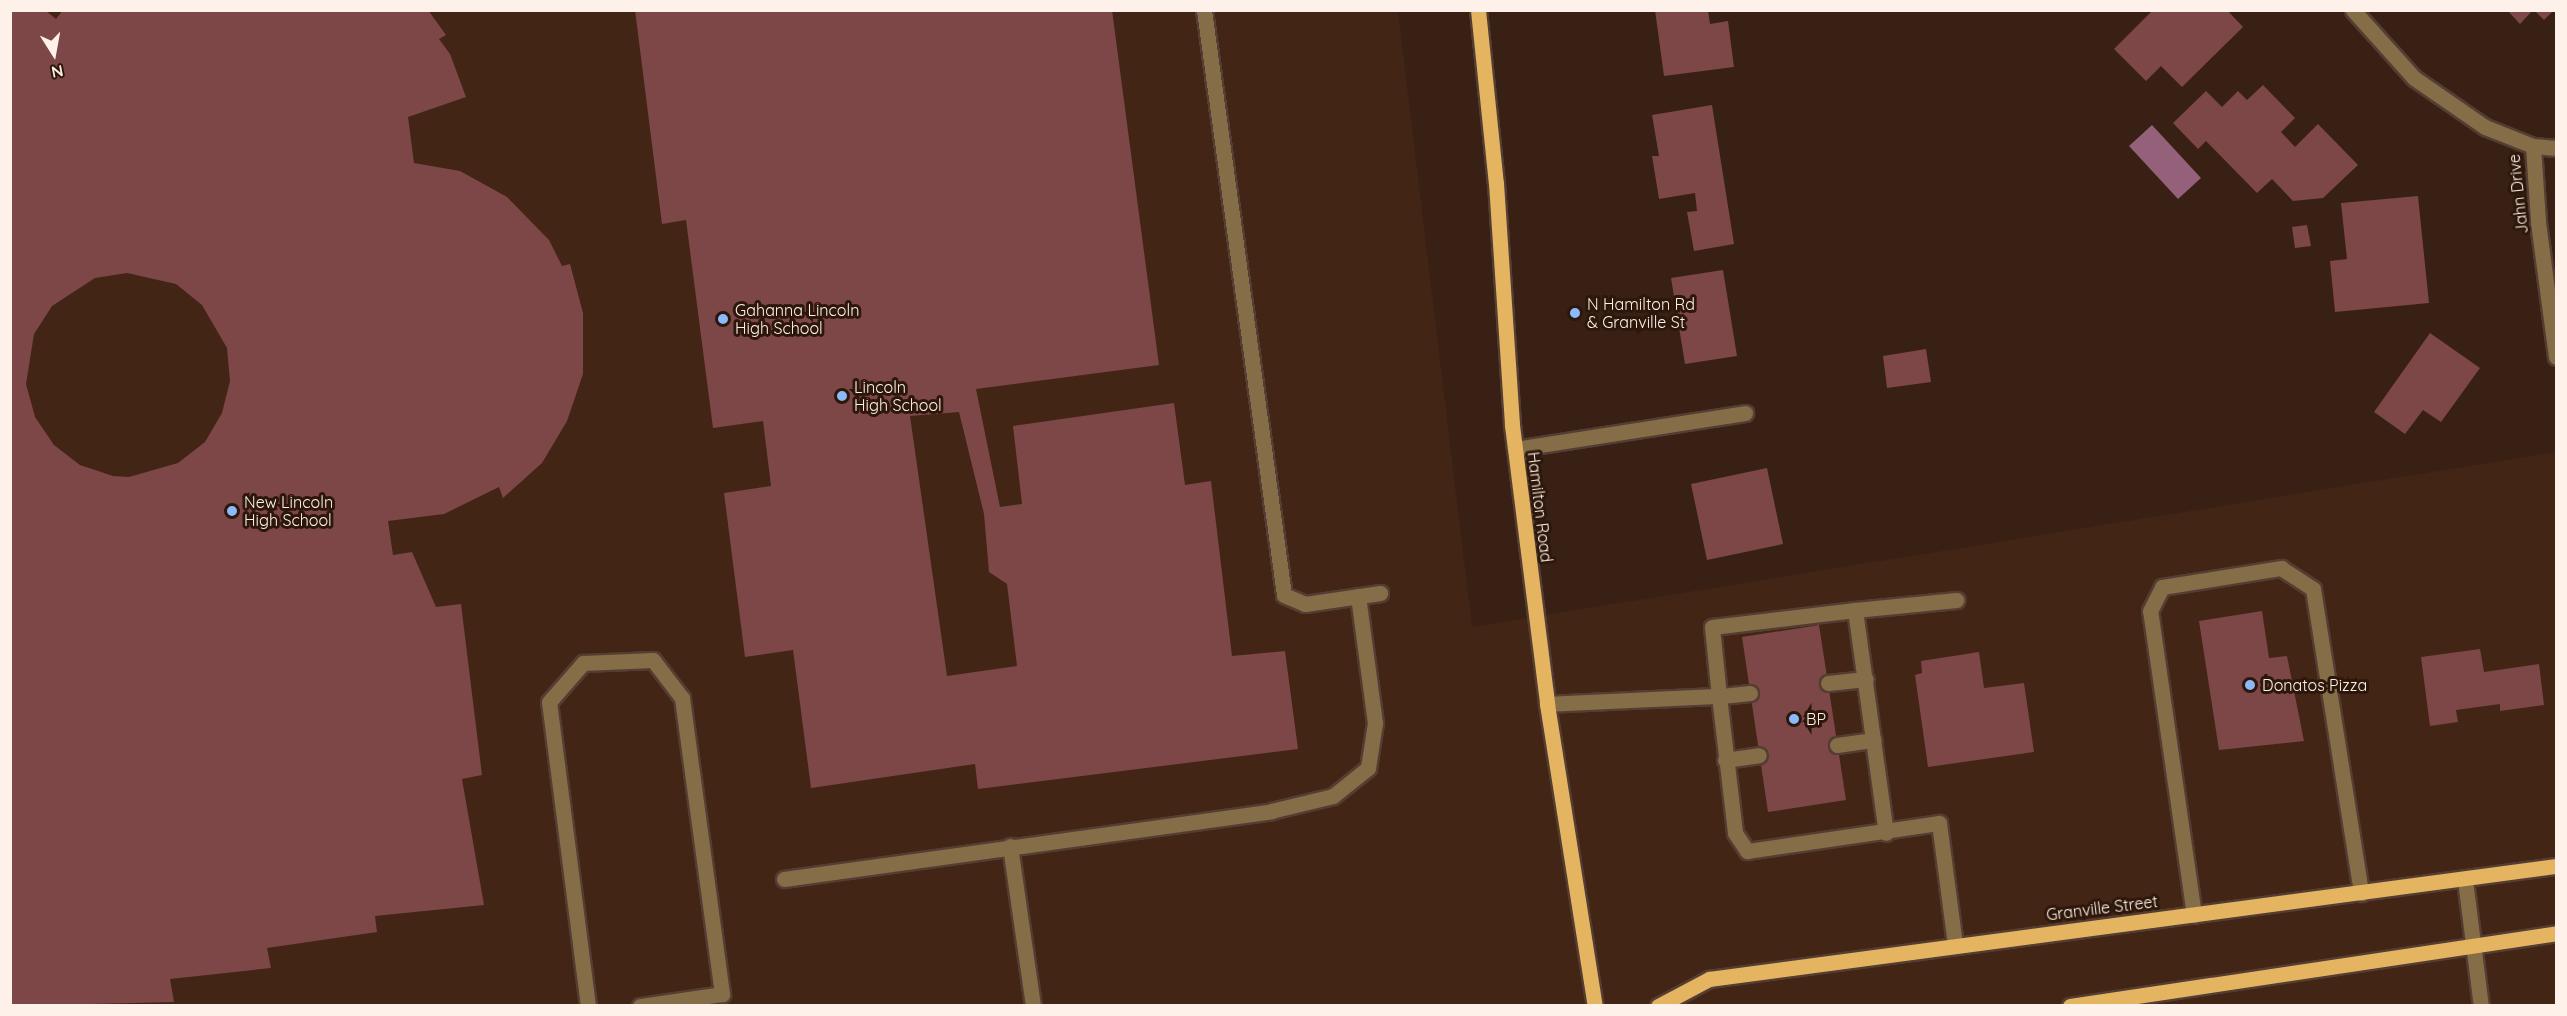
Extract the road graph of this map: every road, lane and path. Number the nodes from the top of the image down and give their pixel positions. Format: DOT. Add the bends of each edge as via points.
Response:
graph roads {
  1 [pos="1204,10"];
  2 [pos="1478,10"];
  3 [pos="2353,10"];
  4 [pos="2533,146"];
  5 [pos="2556,148"];
  6 [pos="2556,357"];
  7 [pos="1745,413"];
  8 [pos="1515,449"];
  9 [pos="1380,593"];
  10 [pos="1358,596"];
  11 [pos="1957,600"];
  12 [pos="1855,610"];
  13 [pos="1866,680"];
  14 [pos="1828,683"];
  15 [pos="1750,693"];
  16 [pos="1719,696"];
  17 [pos="1547,704"];
  18 [pos="1874,740"];
  19 [pos="1837,745"];
  20 [pos="1760,755"];
  21 [pos="1725,760"];
  22 [pos="1886,832"];
  23 [pos="1010,846"];
  24 [pos="2556,866"];
  25 [pos="784,879"];
  26 [pos="2465,880"];
  27 [pos="2361,893"];
  28 [pos="2194,915"];
  29 [pos="2556,933"];
  30 [pos="1955,945"];
  31 [pos="2475,945"];
  32 [pos="588,1005"];
  33 [pos="640,1005"];
  34 [pos="1033,1005"];
  35 [pos="1595,1005"];
  36 [pos="1658,1005"];
  37 [pos="2070,1005"];
  38 [pos="2481,1005"];
  1 -- 10 [label="street" via="1284,595 1305,604"];
  2 -- 8 [label="main road, Hamilton Road" via="1496,183"];
  3 -- 4 [label="street, Jahn Drive" via="2414,78 2485,127"];
  4 -- 5 [label="street"];
  4 -- 6 [label="street, Jahn Drive" via="2538,222"];
  7 -- 8 [label="street"];
  8 -- 17 [label="main road, Hamilton Road"];
  9 -- 10 [label="street"];
  10 -- 23 [label="street" via="1375,723 1368,768 1333,796 1271,811"];
  11 -- 12 [label="street"];
  12 -- 13 [label="street"];
  12 -- 16 [label="street" via="1712,627"];
  13 -- 14 [label="street"];
  13 -- 18 [label="street"];
  15 -- 16 [label="street"];
  16 -- 17 [label="street"];
  16 -- 21 [label="street"];
  17 -- 35 [label="main road, Hamilton Road"];
  18 -- 19 [label="street"];
  18 -- 22 [label="street"];
  20 -- 21 [label="street"];
  21 -- 22 [label="street" via="1735,833 1747,851"];
  22 -- 30 [label="street" via="1939,824"];
  23 -- 25 [label="street"];
  23 -- 34 [label="street"];
  24 -- 26 [label="main road, Granville Street"];
  26 -- 27 [label="main road, Granville Street"];
  26 -- 31 [label="street"];
  27 -- 28 [label="main road, Granville Street"];
  27 -- 28 [label="street" via="2313,589 2281,568 2162,586 2150,610"];
  28 -- 30 [label="main road, Granville Street"];
  29 -- 31 [label="main road"];
  30 -- 36 [label="main road, Granville Street" via="1709,979"];
  31 -- 37 [label="main road"];
  31 -- 38 [label="street"];
  32 -- 33 [label="street" via="549,702 583,663 653,660 682,698 722,994"];
}
